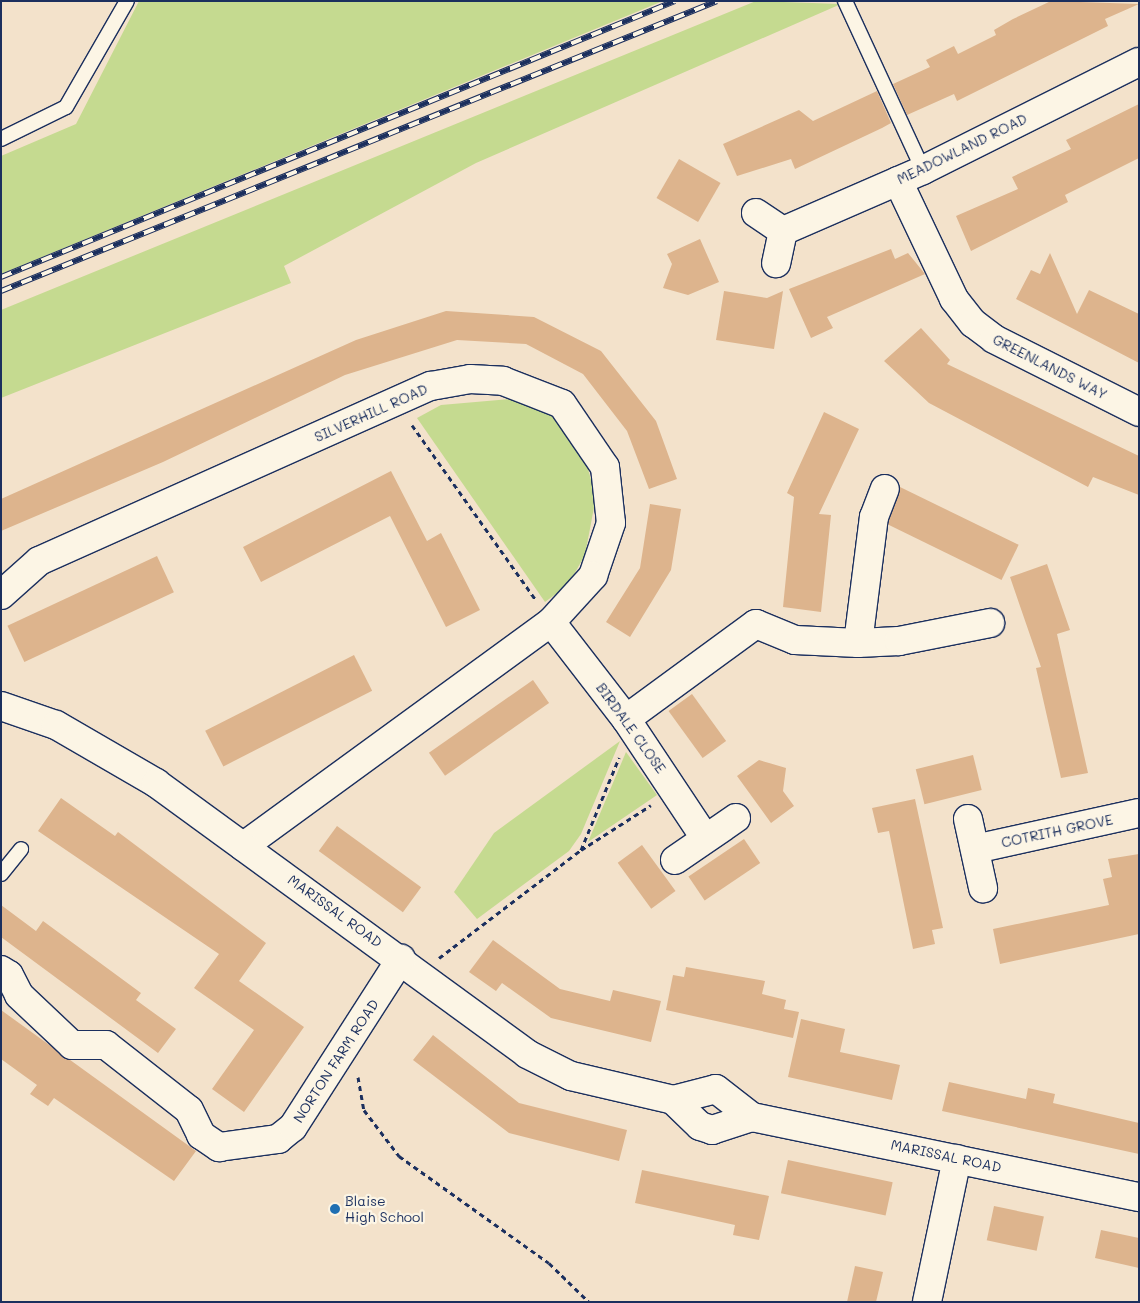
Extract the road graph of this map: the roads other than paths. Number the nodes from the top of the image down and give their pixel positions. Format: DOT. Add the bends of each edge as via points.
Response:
graph roads {
  1 [pos="127,1"];
  2 [pos="845,1"];
  3 [pos="1139,62"];
  4 [pos="1,139"];
  5 [pos="910,175"];
  6 [pos="756,213"];
  7 [pos="783,231"];
  8 [pos="776,263"];
  9 [pos="1139,412"];
  10 [pos="885,489"];
  11 [pos="1,595"];
  12 [pos="551,622"];
  13 [pos="990,623"];
  14 [pos="858,643"];
  15 [pos="1,706"];
  16 [pos="629,723"];
  17 [pos="1139,813"];
  18 [pos="736,818"];
  19 [pos="968,819"];
  20 [pos="705,838"];
  21 [pos="243,847"];
  22 [pos="20,849"];
  23 [pos="975,849"];
  24 [pos="675,860"];
  25 [pos="1,874"];
  26 [pos="983,888"];
  27 [pos="408,965"];
  28 [pos="1,970"];
  29 [pos="673,1100"];
  30 [pos="752,1116"];
  31 [pos="957,1159"];
  32 [pos="1139,1196"];
  33 [pos="927,1302"];
  1 -- 4 [label="lane" via="66,107"];
  2 -- 5 [label="lane"];
  3 -- 5 [label="street, MEADOWLAND ROAD"];
  5 -- 7 [label="street, MEADOWLAND ROAD"];
  5 -- 9 [label="street, GREENLANDS WAY" via="954,299 974,323 994,339"];
  6 -- 7 [label="street"];
  7 -- 8 [label="street"];
  10 -- 14 [label="street" via="874,517"];
  11 -- 12 [label="street, SILVERHILL ROAD" via="39,561 431,386 470,379 503,381 546,395 576,418 605,467 611,524 593,576"];
  12 -- 16 [label="street, BIRDALE CLOSE"];
  12 -- 21 [label="street, SILVERHILL ROAD"];
  13 -- 14 [label="street" via="899,641"];
  14 -- 16 [label="street" via="794,640 756,624"];
  15 -- 21 [label="street, MARISSAL ROAD" via="56,725 118,760"];
  16 -- 20 [label="street, BIRDALE CLOSE"];
  17 -- 23 [label="street, COTRITH GROVE"];
  18 -- 20 [label="street"];
  19 -- 23 [label="street"];
  20 -- 24 [label="street"];
  21 -- 27 [label="street, MARISSAL ROAD"];
  22 -- 25 [label="lane"];
  23 -- 26 [label="street"];
  27 -- 28 [label="street, NORTON FARM ROAD" via="293,1127 278,1138 219,1147 201,1135 189,1110 106,1045 72,1045 19,995 9,975"];
  27 -- 29 [label="street, MARISSAL ROAD" via="549,1066 571,1076"];
  29 -- 30 [label="street, MARISSAL ROAD" via="716,1089"];
  29 -- 30 [label="street" via="700,1126 712,1130"];
  30 -- 31 [label="street, MARISSAL ROAD"];
  31 -- 32 [label="street, MARISSAL ROAD"];
  31 -- 33 [label="street"];
}
